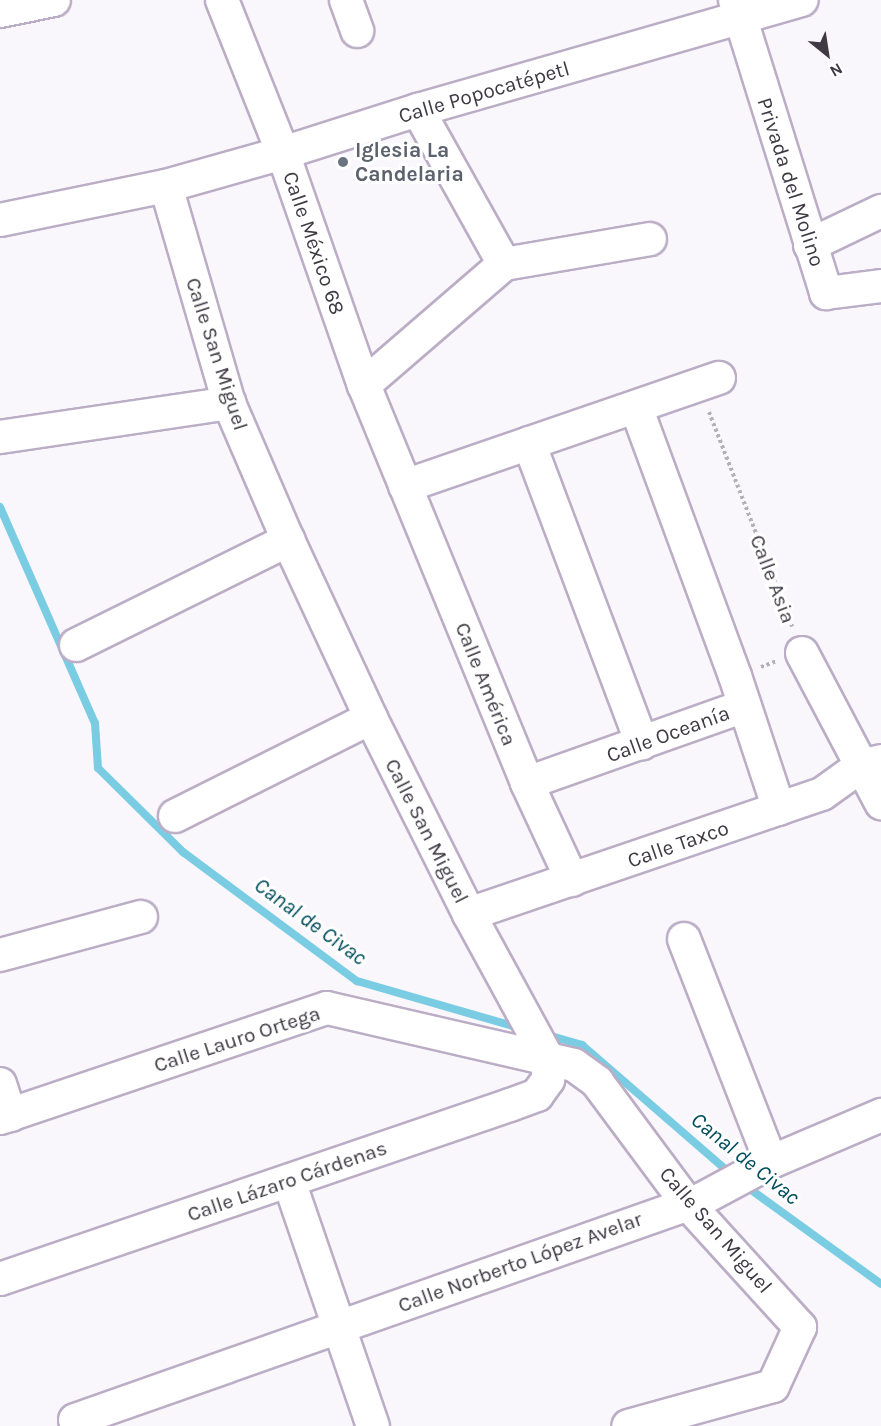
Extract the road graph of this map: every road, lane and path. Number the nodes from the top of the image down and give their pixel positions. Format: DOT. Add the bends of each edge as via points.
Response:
graph roads {
  1 [pos="54,0"];
  2 [pos="222,0"];
  3 [pos="346,0"];
  4 [pos="802,0"];
  5 [pos="737,10"];
  6 [pos="0,11"];
  7 [pos="357,31"];
  8 [pos="418,110"];
  9 [pos="283,153"];
  10 [pos="166,186"];
  11 [pos="881,211"];
  12 [pos="0,220"];
  13 [pos="650,239"];
  14 [pos="810,245"];
  15 [pos="504,264"];
  16 [pos="881,286"];
  17 [pos="709,381"];
  18 [pos="364,385"];
  19 [pos="229,404"];
  20 [pos="636,407"];
  21 [pos="0,438"];
  22 [pos="530,443"];
  23 [pos="405,486"];
  24 [pos="288,540"];
  25 [pos="76,645"];
  26 [pos="802,653"];
  27 [pos="735,676"];
  28 [pos="745,706"];
  29 [pos="371,718"];
  30 [pos="642,743"];
  31 [pos="871,764"];
  32 [pos="527,783"];
  33 [pos="881,803"];
  34 [pos="779,809"];
  35 [pos="175,816"];
  36 [pos="572,880"];
  37 [pos="469,914"];
  38 [pos="141,916"];
  39 [pos="684,939"];
  40 [pos="0,955"];
  41 [pos="543,1050"];
  42 [pos="0,1084"];
  43 [pos="881,1115"];
  44 [pos="5,1117"];
  45 [pos="761,1168"];
  46 [pos="289,1181"];
  47 [pos="694,1201"];
  48 [pos="0,1279"];
  49 [pos="339,1326"];
  50 [pos="75,1420"];
  51 [pos="374,1426"];
  52 [pos="628,1426"];
  1 -- 6 [label="street"];
  2 -- 9 [label="street, Calle México 68"];
  3 -- 7 [label="street"];
  4 -- 5 [label="street, Calle Popocatépetl"];
  5 -- 8 [label="street, Calle Popocatépetl"];
  5 -- 14 [label="street, Privada del Molino"];
  8 -- 9 [label="street, Calle Popocatépetl"];
  8 -- 15 [label="street"];
  9 -- 10 [label="street, Calle Popocatépetl"];
  9 -- 18 [label="street, Calle México 68"];
  10 -- 12 [label="street, Calle Popocatépetl"];
  10 -- 19 [label="street, Calle San Miguel"];
  11 -- 14 [label="street"];
  13 -- 15 [label="street"];
  14 -- 16 [label="street, Privada del Molino" via="826,293"];
  15 -- 18 [label="street"];
  17 -- 20 [label="street"];
  17 -- 26 [label="path, Calle Asia"];
  18 -- 23 [label="street, Calle México 68"];
  19 -- 21 [label="street"];
  19 -- 24 [label="street, Calle San Miguel"];
  20 -- 22 [label="street"];
  20 -- 27 [label="street"];
  22 -- 23 [label="street"];
  22 -- 30 [label="street"];
  23 -- 32 [label="street, Calle América"];
  24 -- 25 [label="street"];
  24 -- 29 [label="street, Calle San Miguel"];
  26 -- 27 [label="path, Calle Oceanía"];
  26 -- 31 [label="street"];
  27 -- 28 [label="street, Calle Oceanía"];
  28 -- 30 [label="street, Calle Oceanía"];
  28 -- 34 [label="street"];
  29 -- 35 [label="street"];
  29 -- 37 [label="street, Calle San Miguel"];
  30 -- 32 [label="street, Calle Oceanía"];
  31 -- 33 [label="street"];
  31 -- 34 [label="street, Calle Taxco" via="822,794"];
  32 -- 36 [label="street, Calle América"];
  34 -- 36 [label="street, Calle Taxco"];
  36 -- 37 [label="street, Calle Taxco"];
  37 -- 41 [label="street, Calle San Miguel"];
  38 -- 40 [label="street"];
  39 -- 45 [label="street"];
  41 -- 44 [label="street, Calle Lauro Ortega" via="327,1008"];
  41 -- 46 [label="street, Calle Lázaro Cárdenas" via="548,1080 537,1095"];
  41 -- 47 [label="street, Calle San Miguel" via="597,1082"];
  42 -- 44 [label="street"];
  43 -- 45 [label="street, Calle Norberto López Avelar"];
  45 -- 47 [label="street, Calle Norberto López Avelar"];
  46 -- 48 [label="street, Calle Lázaro Cárdenas"];
  46 -- 49 [label="street"];
  47 -- 49 [label="street, Calle Norberto López Avelar"];
  47 -- 52 [label="street, Calle San Miguel" via="800,1327 773,1386"];
  49 -- 50 [label="street, Calle Norberto López Avelar"];
  49 -- 51 [label="street"];
}
